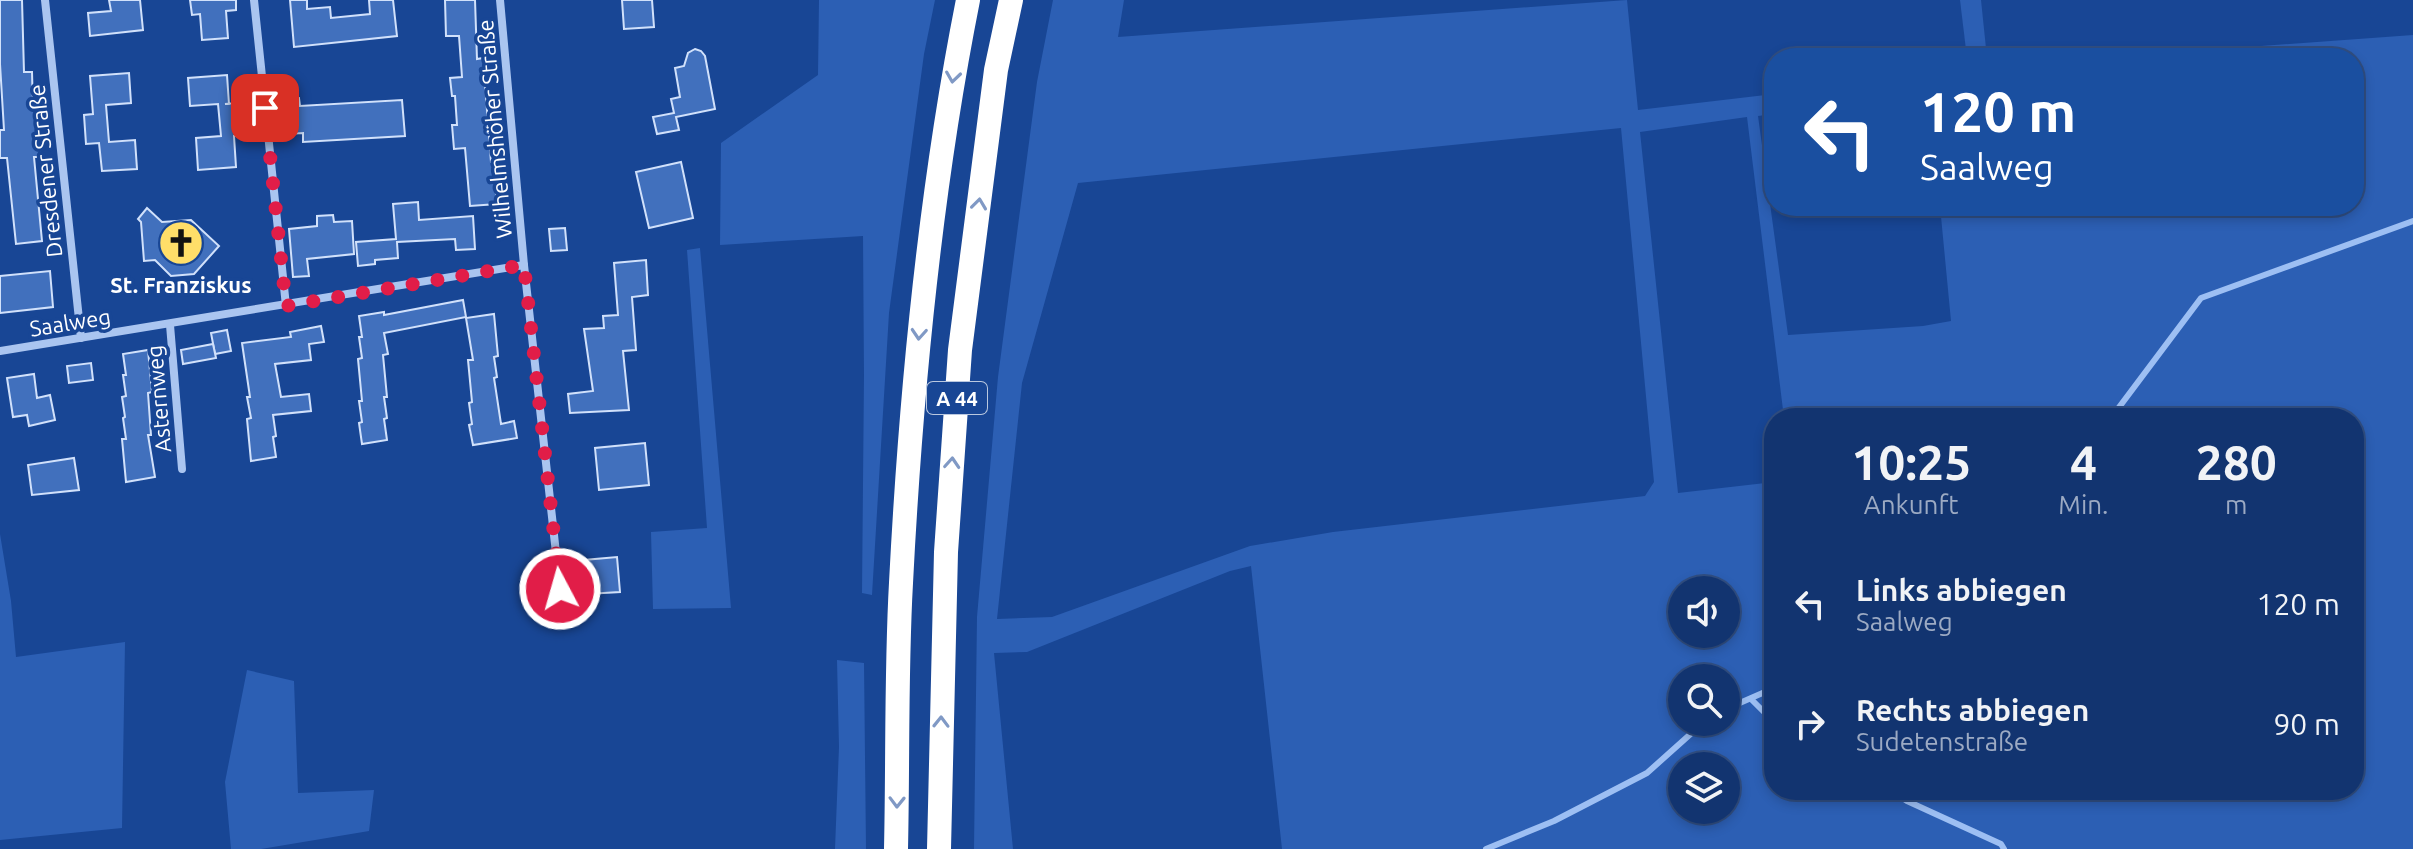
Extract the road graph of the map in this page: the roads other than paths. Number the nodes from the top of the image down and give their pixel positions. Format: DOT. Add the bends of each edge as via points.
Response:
graph roads {
  1 [pos="45,0"];
  2 [pos="254,0"];
  3 [pos="500,0"];
  4 [pos="968,0"];
  5 [pos="1011,0"];
  6 [pos="524,265"];
  7 [pos="286,306"];
  8 [pos="170,325"];
  9 [pos="81,338"];
  10 [pos="0,351"];
  11 [pos="182,469"];
  12 [pos="560,589"];
  13 [pos="896,849"];
  14 [pos="939,849"];
  1 -- 9 [label="street, Dresdener Straße"];
  2 -- 7 [label="street"];
  3 -- 6 [label="street, Wilhelmshöher Straße"];
  4 -- 13 [label="highway, A 44, one-way" via="921,316 901,584"];
  14 -- 5 [label="highway, A 44, one-way" via="946,552 960,350 996,70"];
  6 -- 7 [label="street, Saalweg"];
  6 -- 12 [label="street, Wilhelmshöher Straße"];
  7 -- 8 [label="street, Saalweg"];
  8 -- 9 [label="street, Saalweg"];
  8 -- 11 [label="street, Asternweg"];
  9 -- 10 [label="street, Saalweg"];
}
